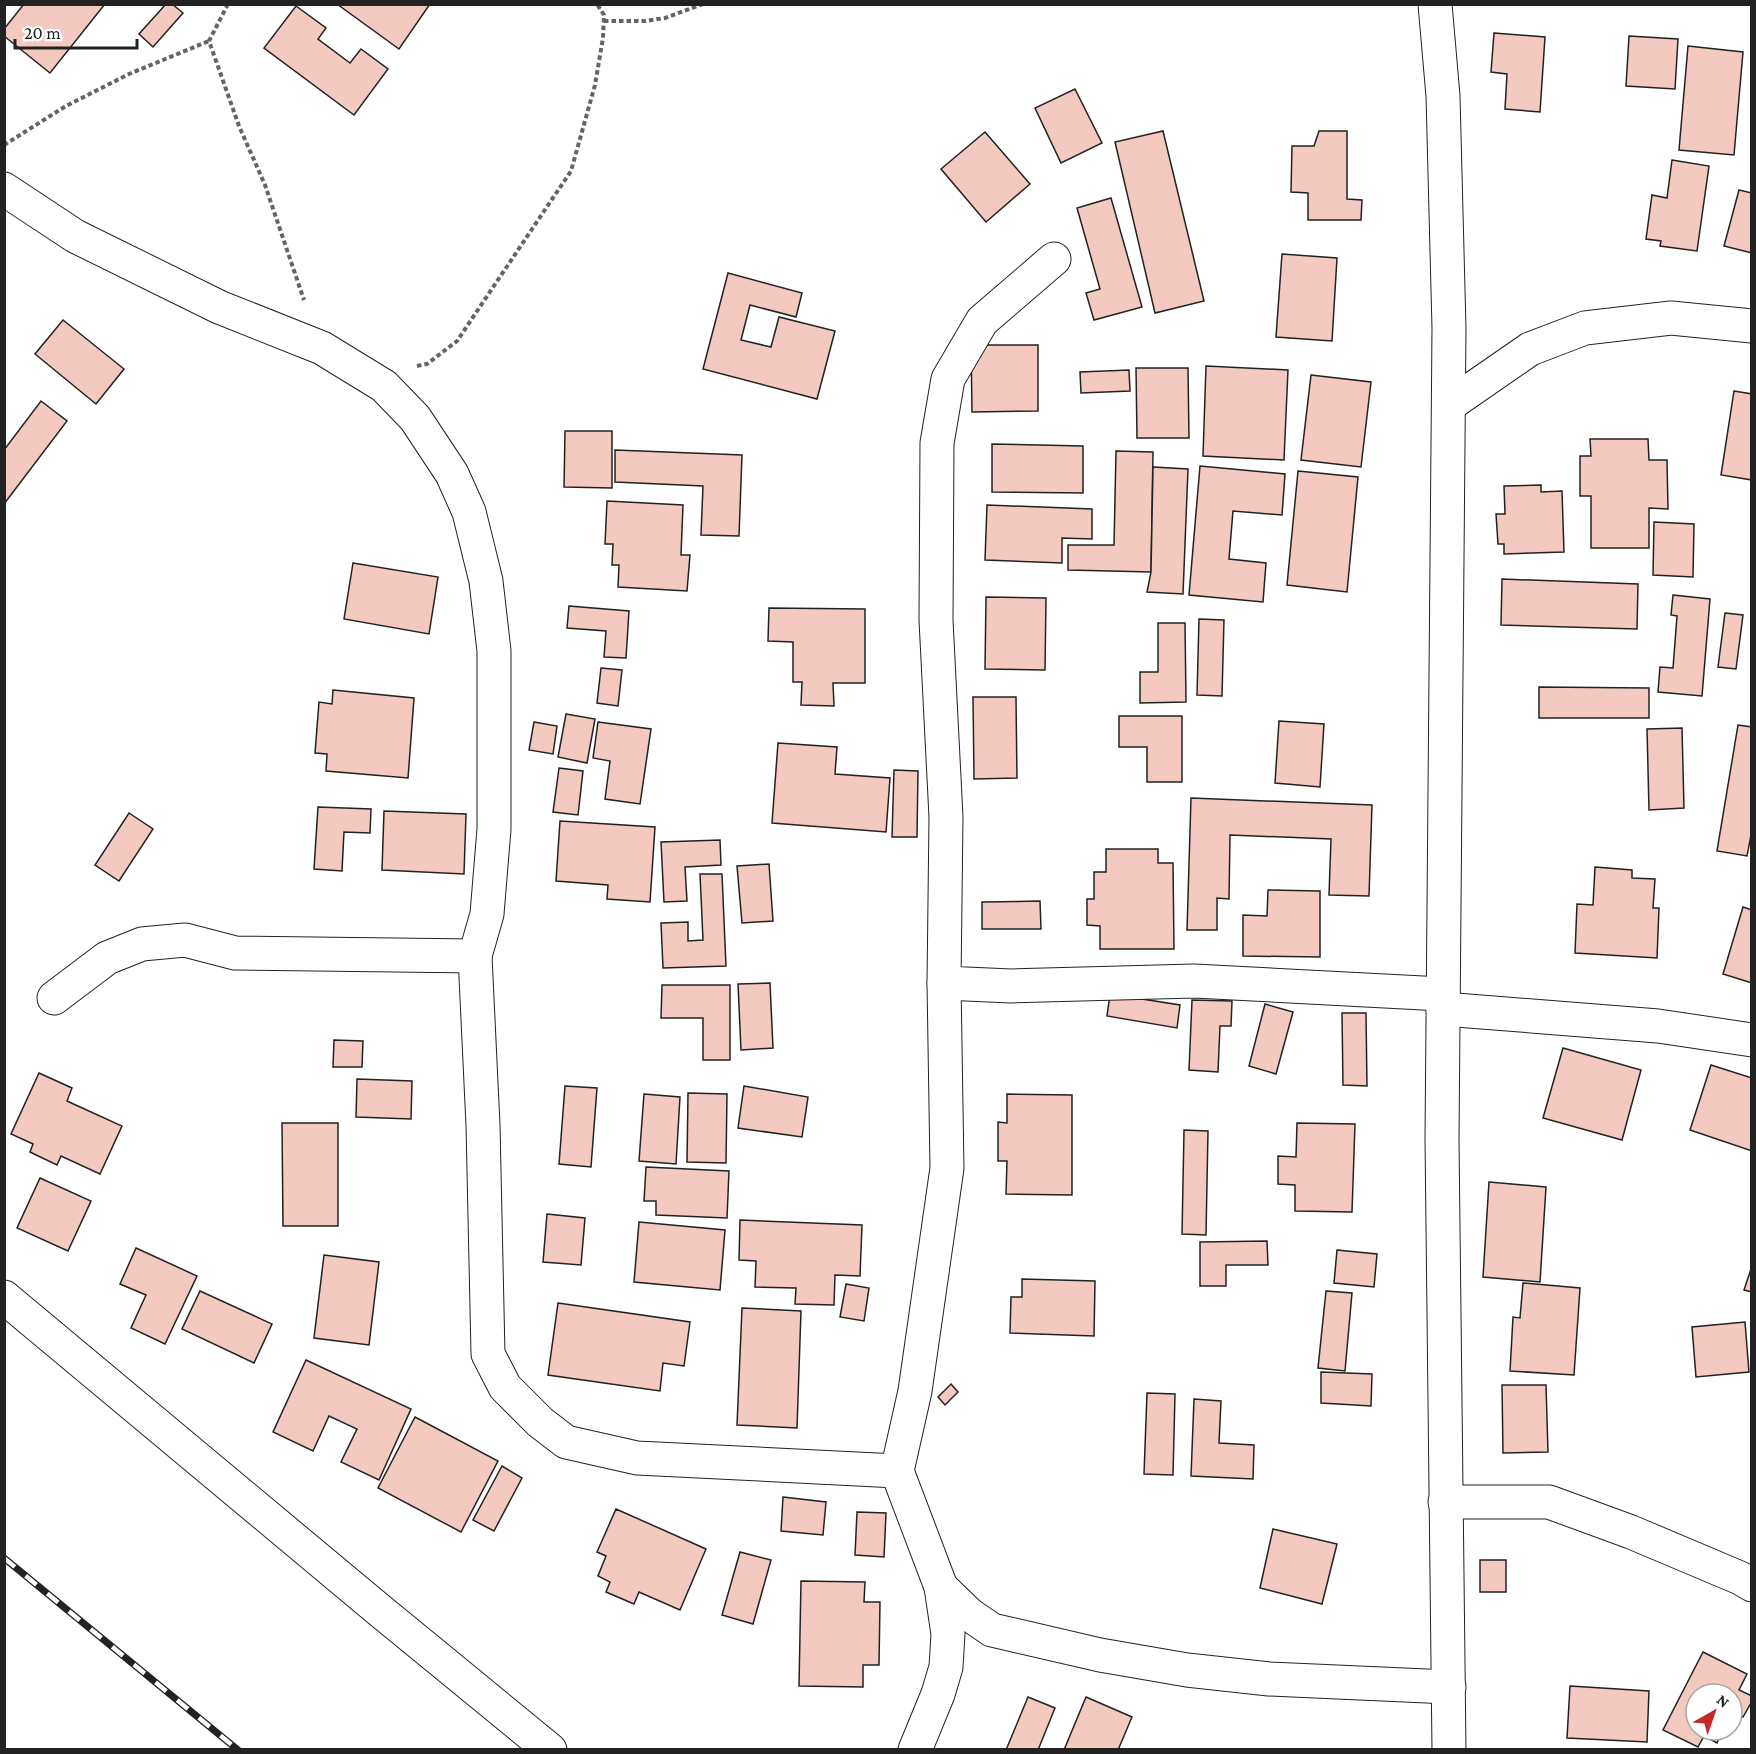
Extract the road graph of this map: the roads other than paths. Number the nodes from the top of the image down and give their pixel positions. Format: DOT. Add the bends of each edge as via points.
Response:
graph roads {
  1 [pos="1435,4"];
  2 [pos="4,189"];
  3 [pos="1054,259"];
  4 [pos="1752,326"];
  5 [pos="1449,405"];
  6 [pos="475,956"];
  7 [pos="944,983"];
  8 [pos="54,998"];
  9 [pos="1443,1002"];
  10 [pos="1752,1040"];
  11 [pos="4,1297"];
  12 [pos="897,1471"];
  13 [pos="1445,1502"];
  14 [pos="1752,1585"];
  15 [pos="941,1587"];
  16 [pos="992,1630"];
  17 [pos="946,1667"];
  18 [pos="1449,1687"];
  19 [pos="550,1749"];
  20 [pos="915,1749"];
  21 [pos="1449,1749"];
  1 -- 5 [label="street" via="1443,96"];
  2 -- 6 [label="street" via="75,236 219,307 322,348 384,386 415,418 452,474 469,512 486,581 494,651 494,829 487,914"];
  3 -- 7 [label="street" via="982,321 948,379 937,443 936,620 946,817"];
  4 -- 5 [label="street" via="1671,318 1585,328 1530,349"];
  5 -- 9 [label="street"];
  6 -- 8 [label="street" via="235,953 185,940 142,944 107,958"];
  6 -- 12 [label="street" via="488,1354 505,1387 566,1442 637,1458"];
  7 -- 9 [label="street" via="1011,986 1194,981"];
  7 -- 12 [label="street" via="947,1168 915,1391"];
  9 -- 10 [label="street"];
  9 -- 13 [label="street"];
  11 -- 19 [label="street"];
  12 -- 15 [label="street"];
  13 -- 14 [label="street" via="1549,1502 1631,1532"];
  13 -- 18 [label="street"];
  15 -- 16 [label="street"];
  15 -- 17 [label="street" via="948,1634"];
  16 -- 17 [label="street"];
  16 -- 18 [label="street" via="1187,1671"];
  17 -- 20 [label="street"];
  18 -- 21 [label="street"];
}
